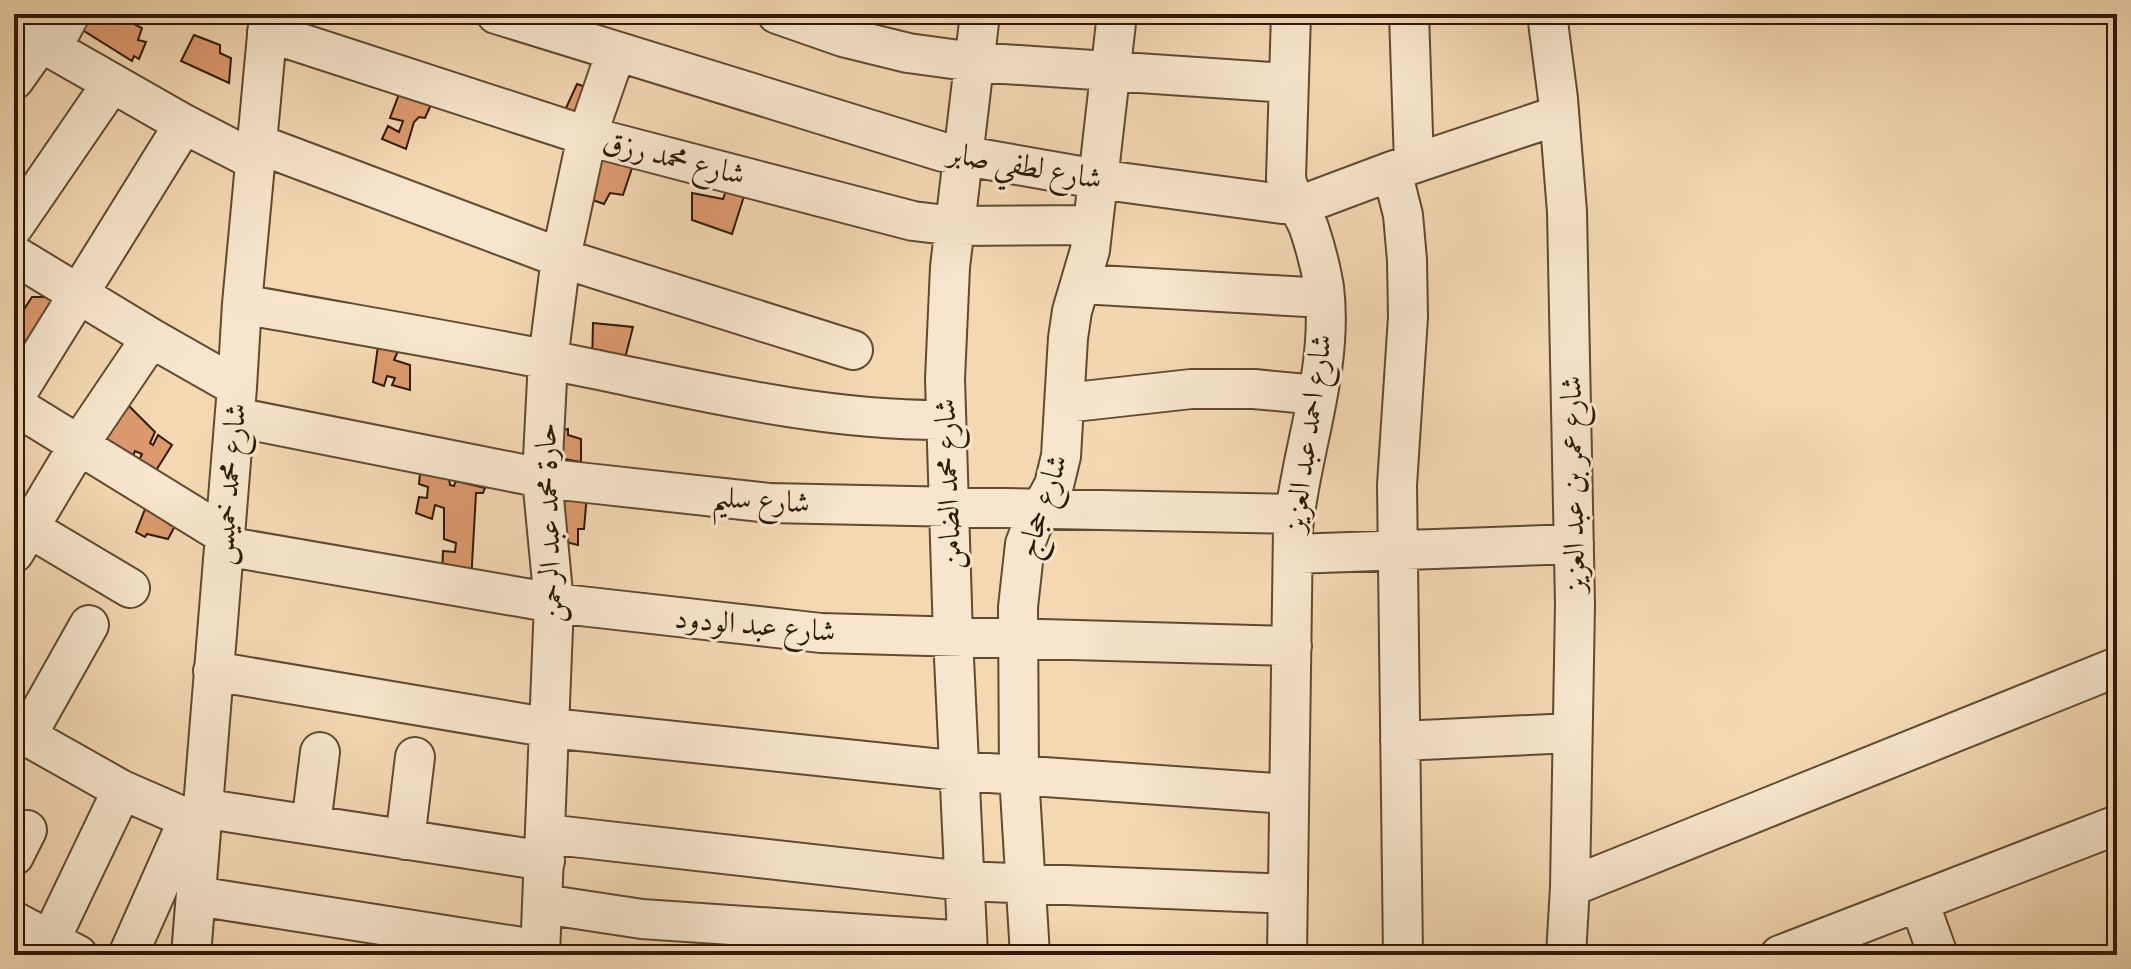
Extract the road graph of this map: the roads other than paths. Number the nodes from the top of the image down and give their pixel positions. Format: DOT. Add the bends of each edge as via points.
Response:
graph roads {
  1 [pos="70,14"];
  2 [pos="777,14"];
  3 [pos="980,14"];
  4 [pos="1117,14"];
  5 [pos="1291,14"];
  6 [pos="1409,14"];
  7 [pos="1547,14"];
  8 [pos="504,15"];
  9 [pos="268,23"];
  10 [pos="35,39"];
  11 [pos="616,52"];
  12 [pos="974,62"];
  13 [pos="1110,72"];
  14 [pos="14,80"];
  15 [pos="112,83"];
  16 [pos="1288,83"];
  17 [pos="1559,115"];
  18 [pos="184,124"];
  19 [pos="587,136"];
  20 [pos="257,152"];
  21 [pos="963,156"];
  22 [pos="1403,167"];
  23 [pos="1097,179"];
  24 [pos="1294,205"];
  25 [pos="1092,225"];
  26 [pos="14,226"];
  27 [pos="955,226"];
  28 [pos="14,255"];
  29 [pos="561,258"];
  30 [pos="1081,284"];
  31 [pos="78,294"];
  32 [pos="1324,298"];
  33 [pos="242,304"];
  34 [pos="151,338"];
  35 [pos="853,350"];
  36 [pos="548,360"];
  37 [pos="1317,395"];
  38 [pos="14,398"];
  39 [pos="236,402"];
  40 [pos="1065,403"];
  41 [pos="14,405"];
  42 [pos="946,420"];
  43 [pos="78,446"];
  44 [pos="542,478"];
  45 [pos="948,508"];
  46 [pos="1043,509"];
  47 [pos="1295,514"];
  48 [pos="20,538"];
  49 [pos="224,540"];
  50 [pos="1574,544"];
  51 [pos="1398,551"];
  52 [pos="1293,554"];
  53 [pos="130,588"];
  54 [pos="554,603"];
  55 [pos="89,625"];
  56 [pos="953,637"];
  57 [pos="1017,639"];
  58 [pos="1292,646"];
  59 [pos="2117,667"];
  60 [pos="213,671"];
  61 [pos="551,728"];
  62 [pos="20,733"];
  63 [pos="1572,733"];
  64 [pos="1400,741"];
  65 [pos="320,752"];
  66 [pos="415,757"];
  67 [pos="960,771"];
  68 [pos="1019,775"];
  69 [pos="122,790"];
  70 [pos="1288,794"];
  71 [pos="197,818"];
  72 [pos="311,825"];
  73 [pos="2117,825"];
  74 [pos="405,840"];
  75 [pos="546,848"];
  76 [pos="964,881"];
  77 [pos="1025,884"];
  78 [pos="1570,887"];
  79 [pos="1288,894"];
  80 [pos="196,896"];
  81 [pos="1919,902"];
  82 [pos="543,904"];
  83 [pos="14,921"];
  84 [pos="967,948"];
  85 [pos="57,950"];
  86 [pos="540,953"];
  87 [pos="128,955"];
  88 [pos="191,955"];
  89 [pos="1030,955"];
  90 [pos="1287,955"];
  91 [pos="1403,955"];
  92 [pos="1566,955"];
  93 [pos="1780,955"];
  94 [pos="1938,955"];
  1 -- 10 [label="street"];
  2 -- 12 [label="street" via="908,53"];
  3 -- 12 [label="street, شارع محمد الضامن"];
  4 -- 13 [label="street, شارع حجاج"];
  5 -- 16 [label="street, شارع احمد عبد العزيز"];
  6 -- 22 [label="street"];
  7 -- 17 [label="street, شارع عمر بن عبد العزيز"];
  8 -- 11 [label="street, شارع لطفي صابر"];
  9 -- 19 [label="street, شارع محمد رزق"];
  9 -- 20 [label="street, شارع محمد خميس"];
  10 -- 14 [label="street"];
  10 -- 15 [label="street"];
  11 -- 19 [label="street, حارة محمد عبد الرحمن"];
  11 -- 21 [label="street, شارع لطفي صابر"];
  12 -- 13 [label="street"];
  12 -- 21 [label="street, شارع محمد الضامن"];
  13 -- 16 [label="street"];
  13 -- 23 [label="street, شارع حجاج"];
  15 -- 18 [label="street"];
  15 -- 26 [label="street"];
  16 -- 24 [label="street, شارع احمد عبد العزيز" via="1286,178"];
  17 -- 22 [label="street, شارع لطفي صابر"];
  17 -- 50 [label="street, شارع عمر بن عبد العزيز" via="1567,212"];
  18 -- 20 [label="street"];
  18 -- 31 [label="street"];
  19 -- 27 [label="street, شارع محمد رزق" via="913,221"];
  19 -- 29 [label="street, حارة محمد عبد الرحمن"];
  20 -- 29 [label="street"];
  20 -- 33 [label="street, شارع محمد خميس"];
  21 -- 23 [label="street, شارع لطفي صابر"];
  21 -- 27 [label="street, شارع محمد الضامن"];
  22 -- 24 [label="street, شارع لطفي صابر"];
  22 -- 51 [label="street" via="1408,317"];
  23 -- 24 [label="street, شارع لطفي صابر"];
  23 -- 25 [label="street, شارع حجاج"];
  24 -- 32 [label="street, شارع احمد عبد العزيز" via="1308,226"];
  25 -- 27 [label="street, شارع محمد رزق"];
  25 -- 30 [label="street, شارع حجاج"];
  27 -- 42 [label="street, شارع محمد الضامن"];
  28 -- 31 [label="street, شارع سليم"];
  29 -- 35 [label="street"];
  29 -- 36 [label="street, حارة محمد عبد الرحمن"];
  30 -- 32 [label="street"];
  30 -- 40 [label="street, شارع حجاج" via="1068,338"];
  31 -- 34 [label="street, شارع سليم"];
  31 -- 38 [label="street"];
  32 -- 37 [label="street, شارع احمد عبد العزيز"];
  33 -- 36 [label="street"];
  33 -- 39 [label="street, شارع محمد خميس"];
  34 -- 39 [label="street, شارع سليم"];
  34 -- 43 [label="street"];
  36 -- 42 [label="street" via="789,409"];
  36 -- 44 [label="street, حارة محمد عبد الرحمن"];
  37 -- 40 [label="street" via="1191,389"];
  37 -- 47 [label="street, شارع احمد عبد العزيز"];
  39 -- 44 [label="street, شارع سليم"];
  39 -- 49 [label="street, شارع محمد خميس"];
  40 -- 46 [label="street, شارع حجاج" via="1061,456"];
  41 -- 43 [label="street"];
  42 -- 45 [label="street, شارع محمد الضامن"];
  43 -- 48 [label="street"];
  43 -- 49 [label="street"];
  44 -- 45 [label="street, شارع سليم" via="769,503"];
  44 -- 54 [label="street, حارة محمد عبد الرحمن"];
  45 -- 46 [label="street, شارع سليم"];
  45 -- 56 [label="street, شارع محمد الضامن"];
  46 -- 47 [label="street, شارع سليم"];
  46 -- 57 [label="street, شارع حجاج" via="1025,544"];
  47 -- 52 [label="street, شارع احمد عبد العزيز"];
  48 -- 53 [label="street"];
  49 -- 54 [label="street, شارع عبد الودود"];
  49 -- 60 [label="street, شارع محمد خميس"];
  50 -- 51 [label="street"];
  50 -- 63 [label="street, شارع عمر بن عبد العزيز"];
  51 -- 52 [label="street"];
  51 -- 64 [label="street"];
  52 -- 58 [label="street, شارع احمد عبد العزيز"];
  54 -- 56 [label="street, شارع عبد الودود" via="821,633"];
  54 -- 61 [label="street, حارة محمد عبد الرحمن"];
  55 -- 62 [label="street"];
  56 -- 57 [label="street, شارع عبد الودود"];
  56 -- 67 [label="street, شارع محمد الضامن"];
  57 -- 58 [label="street, شارع عبد الودود"];
  57 -- 68 [label="street, شارع حجاج"];
  58 -- 70 [label="street, شارع احمد عبد العزيز"];
  59 -- 78 [label="street"];
  60 -- 61 [label="street"];
  60 -- 71 [label="street, شارع محمد خميس"];
  61 -- 67 [label="street"];
  61 -- 75 [label="street, حارة محمد عبد الرحمن"];
  62 -- 69 [label="street"];
  63 -- 64 [label="street"];
  63 -- 78 [label="street, شارع عمر بن عبد العزيز"];
  64 -- 91 [label="street"];
  65 -- 72 [label="street"];
  66 -- 74 [label="street"];
  67 -- 68 [label="street"];
  67 -- 76 [label="street, شارع محمد الضامن"];
  68 -- 70 [label="street"];
  68 -- 77 [label="street, شارع حجاج"];
  69 -- 71 [label="street"];
  69 -- 85 [label="street"];
  70 -- 79 [label="street, شارع احمد عبد العزيز"];
  71 -- 72 [label="street"];
  71 -- 80 [label="street, شارع محمد خميس"];
  71 -- 87 [label="street"];
  72 -- 74 [label="street"];
  73 -- 81 [label="street"];
  74 -- 75 [label="street"];
  75 -- 76 [label="street"];
  75 -- 82 [label="street, حارة محمد عبد الرحمن"];
  76 -- 77 [label="street"];
  76 -- 84 [label="street, شارع محمد الضامن"];
  77 -- 79 [label="street"];
  77 -- 89 [label="street, شارع حجاج"];
  78 -- 92 [label="street, شارع عمر بن عبد العزيز"];
  79 -- 90 [label="street, شارع احمد عبد العزيز"];
  80 -- 86 [label="street"];
  80 -- 88 [label="street, شارع محمد خميس"];
  81 -- 93 [label="street"];
  81 -- 94 [label="street"];
  82 -- 84 [label="street" via="642,919"];
  82 -- 86 [label="street, حارة محمد عبد الرحمن"];
  83 -- 85 [label="street"];
}
